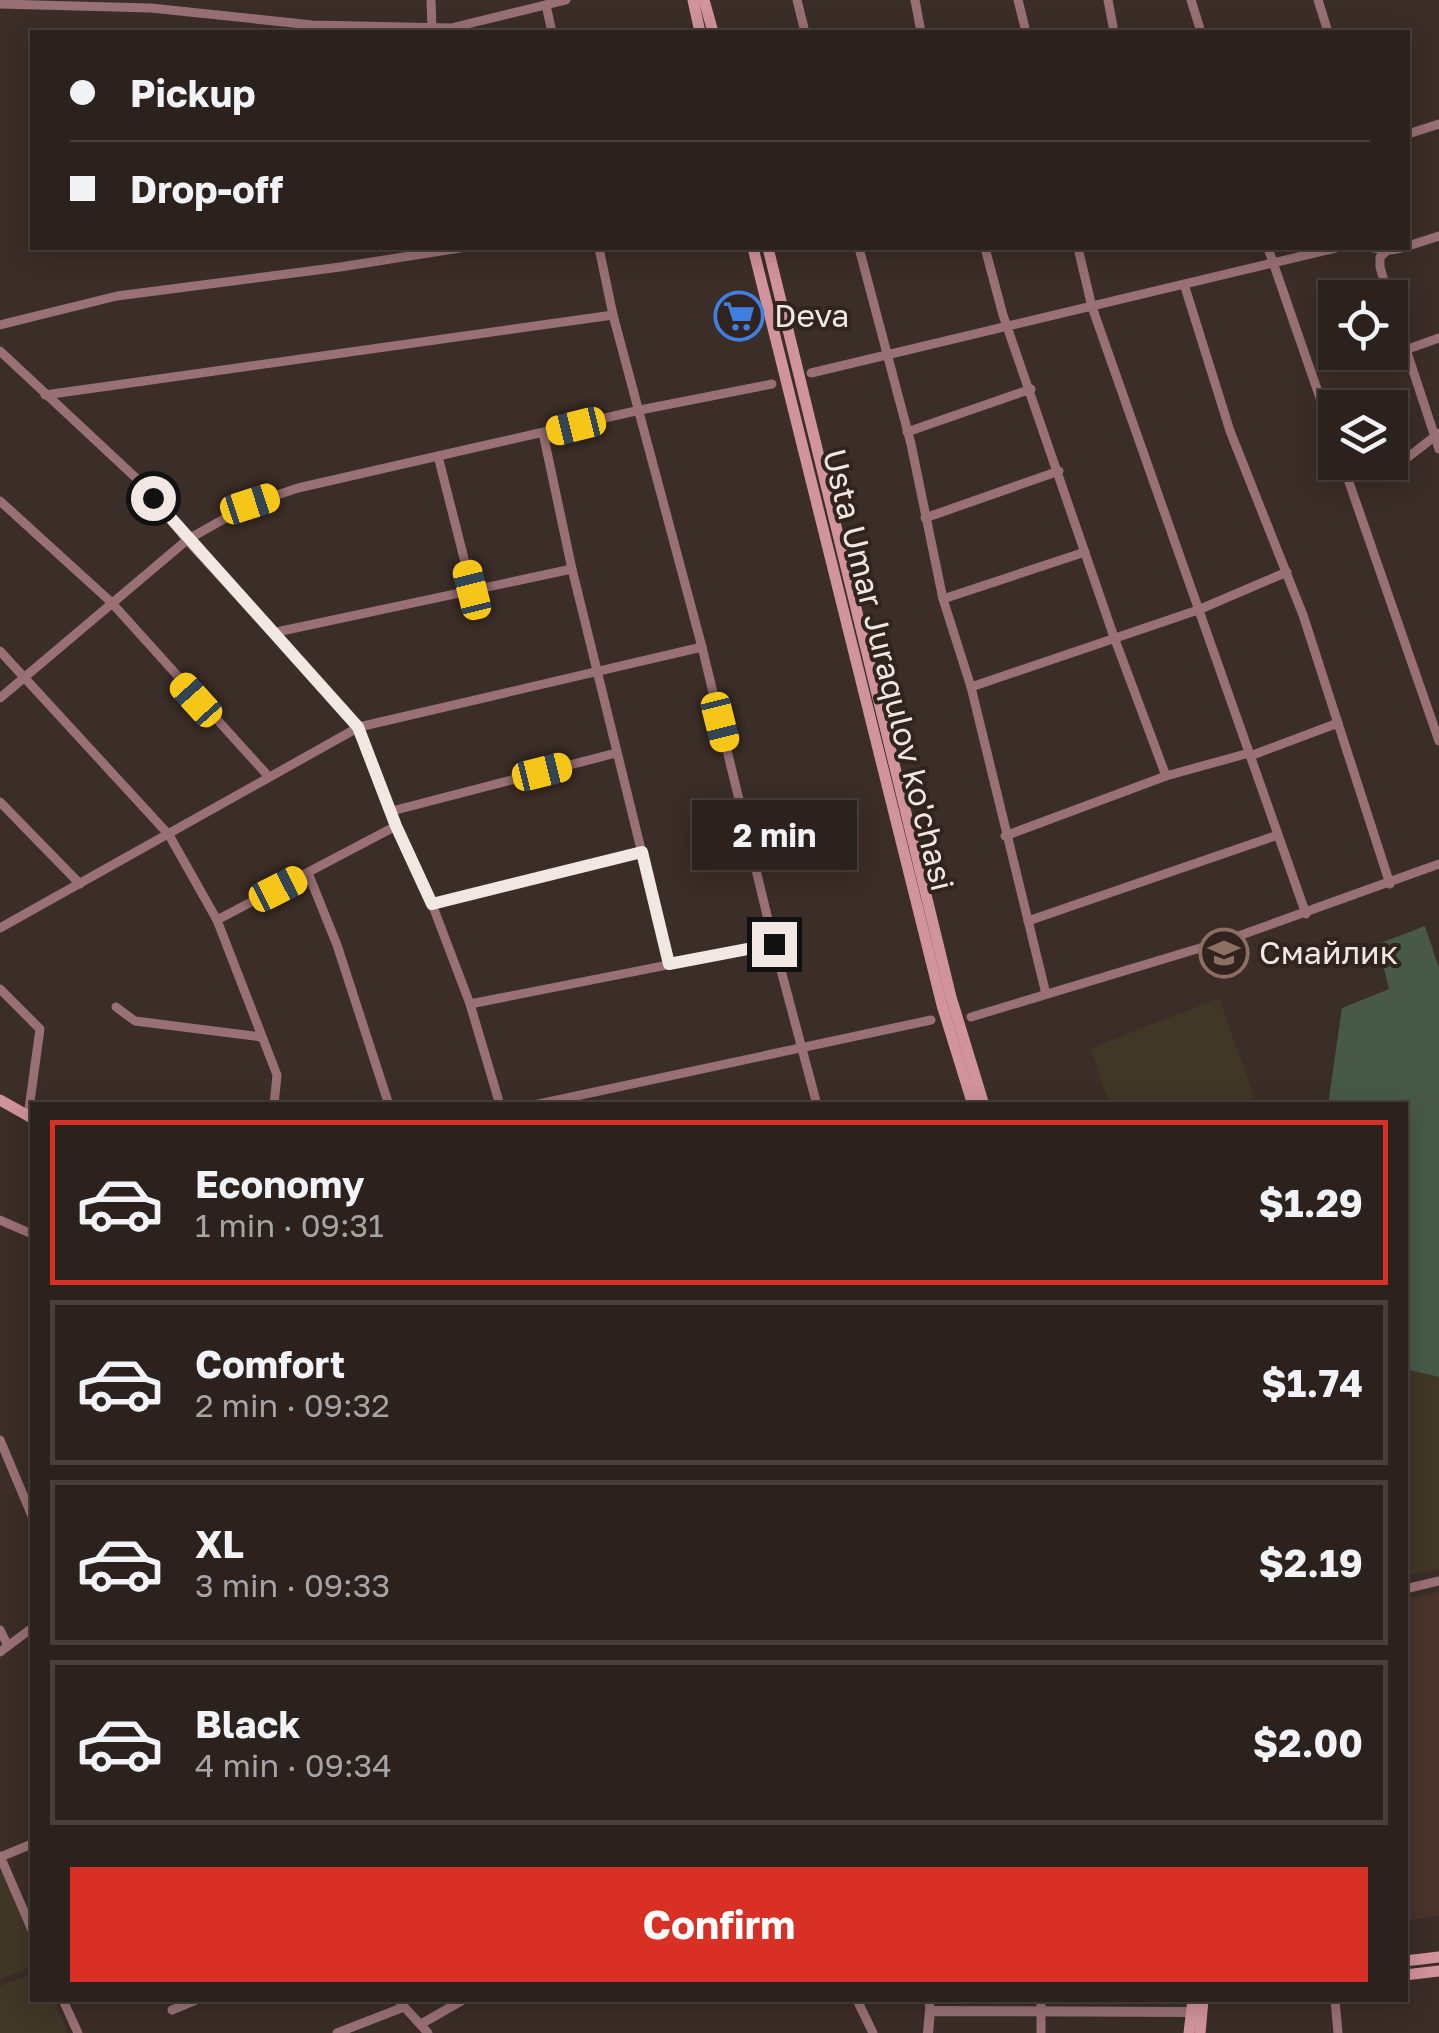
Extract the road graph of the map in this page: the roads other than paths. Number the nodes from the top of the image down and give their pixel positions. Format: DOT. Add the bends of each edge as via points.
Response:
graph roads {
  1 [pos="431,0"];
  2 [pos="566,0"];
  3 [pos="693,0"];
  4 [pos="704,0"];
  5 [pos="797,0"];
  6 [pos="915,0"];
  7 [pos="1018,0"];
  8 [pos="1108,0"];
  9 [pos="1190,0"];
  10 [pos="1318,0"];
  11 [pos="0,4"];
  12 [pos="157,5"];
  13 [pos="546,5"];
  14 [pos="432,30"];
  15 [pos="552,30"];
  16 [pos="700,30"];
  17 [pos="712,30"];
  18 [pos="804,30"];
  19 [pos="921,30"];
  20 [pos="1026,30"];
  21 [pos="1114,30"];
  22 [pos="1200,30"];
  23 [pos="1327,30"];
  24 [pos="1439,124"];
  25 [pos="1410,133"];
  26 [pos="1439,236"];
  27 [pos="1410,244"];
  28 [pos="448,250"];
  29 [pos="599,250"];
  30 [pos="753,250"];
  31 [pos="768,250"];
  32 [pos="860,250"];
  33 [pos="986,250"];
  34 [pos="1078,250"];
  35 [pos="1269,250"];
  36 [pos="1327,250"];
  37 [pos="1393,250"];
  38 [pos="1272,262"];
  39 [pos="1384,280"];
  40 [pos="1184,284"];
  41 [pos="1092,307"];
  42 [pos="613,316"];
  43 [pos="1006,324"];
  44 [pos="0,325"];
  45 [pos="1439,338"];
  46 [pos="1408,349"];
  47 [pos="0,351"];
  48 [pos="887,356"];
  49 [pos="1408,360"];
  50 [pos="810,373"];
  51 [pos="772,384"];
  52 [pos="1031,390"];
  53 [pos="1318,393"];
  54 [pos="46,394"];
  55 [pos="640,410"];
  56 [pos="907,432"];
  57 [pos="543,434"];
  58 [pos="1436,434"];
  59 [pos="1439,449"];
  60 [pos="438,456"];
  61 [pos="1408,457"];
  62 [pos="1058,471"];
  63 [pos="1348,480"];
  64 [pos="0,500"];
  65 [pos="925,518"];
  66 [pos="187,540"];
  67 [pos="1085,552"];
  68 [pos="572,569"];
  69 [pos="1287,572"];
  70 [pos="472,590"];
  71 [pos="943,599"];
  72 [pos="111,602"];
  73 [pos="1198,610"];
  74 [pos="272,632"];
  75 [pos="1114,637"];
  76 [pos="702,647"];
  77 [pos="0,650"];
  78 [pos="600,672"];
  79 [pos="25,674"];
  80 [pos="971,687"];
  81 [pos="0,698"];
  82 [pos="1338,723"];
  83 [pos="358,727"];
  84 [pos="1439,741"];
  85 [pos="616,753"];
  86 [pos="1249,754"];
  87 [pos="1166,776"];
  88 [pos="269,777"];
  89 [pos="0,802"];
  90 [pos="392,811"];
  91 [pos="396,826"];
  92 [pos="169,835"];
  93 [pos="1278,835"];
  94 [pos="1005,836"];
  95 [pos="642,852"];
  96 [pos="1439,864"];
  97 [pos="308,873"];
  98 [pos="80,884"];
  99 [pos="1390,884"];
  100 [pos="432,904"];
  101 [pos="1306,914"];
  102 [pos="217,920"];
  103 [pos="1028,922"];
  104 [pos="0,928"];
  105 [pos="774,944"];
  106 [pos="669,964"];
  107 [pos="0,989"];
  108 [pos="1046,994"];
  109 [pos="470,1004"];
  110 [pos="116,1007"];
  111 [pos="970,1017"];
  112 [pos="932,1020"];
  113 [pos="262,1037"];
  114 [pos="804,1048"];
  115 [pos="0,1100"];
  116 [pos="32,1102"];
  117 [pos="274,1102"];
  118 [pos="388,1102"];
  119 [pos="499,1102"];
  120 [pos="548,1102"];
  121 [pos="817,1102"];
  122 [pos="973,1102"];
  123 [pos="983,1102"];
  124 [pos="30,1117"];
  125 [pos="0,1220"];
  126 [pos="30,1233"];
  127 [pos="0,1440"];
  128 [pos="30,1511"];
  129 [pos="1439,1581"];
  130 [pos="1408,1588"];
  131 [pos="0,1630"];
  132 [pos="30,1630"];
  133 [pos="4,1649"];
  134 [pos="30,1845"];
  135 [pos="0,1856"];
  136 [pos="30,1925"];
  137 [pos="1439,1957"];
  138 [pos="1408,1962"];
  139 [pos="1439,1971"];
  140 [pos="1408,1975"];
  141 [pos="64,2002"];
  142 [pos="191,2002"];
  143 [pos="460,2002"];
  144 [pos="858,2002"];
  145 [pos="1204,2002"];
  146 [pos="1335,2002"];
  147 [pos="401,2003"];
  148 [pos="1041,2005"];
  149 [pos="929,2006"];
  150 [pos="1192,2006"];
  151 [pos="172,2010"];
  152 [pos="421,2024"];
  153 [pos="78,2033"];
  154 [pos="337,2033"];
  155 [pos="428,2033"];
  156 [pos="872,2033"];
  157 [pos="928,2033"];
  158 [pos="1040,2033"];
  159 [pos="1189,2033"];
  160 [pos="1200,2033"];
  161 [pos="1338,2033"];
  1 -- 14 [label="street"];
  2 -- 13 [label="street"];
  3 -- 16 [label="main road"];
  4 -- 17 [label="main road"];
  5 -- 18 [label="street"];
  6 -- 19 [label="street"];
  7 -- 20 [label="street"];
  8 -- 21 [label="street"];
  9 -- 22 [label="street"];
  10 -- 23 [label="street"];
  11 -- 12 [label="street"];
  12 -- 14 [label="street" via="312,25"];
  13 -- 14 [label="street"];
  13 -- 15 [label="street"];
  24 -- 25 [label="street"];
  26 -- 27 [label="street"];
  28 -- 44 [label="street" via="117,296"];
  29 -- 42 [label="street"];
  30 -- 122 [label="main road, Usta Umar Juraqulov ko'chasi" via="942,1005"];
  31 -- 123 [label="main road, Usta Umar Juraqulov ko'chasi" via="951,997"];
  32 -- 48 [label="street"];
  33 -- 43 [label="street"];
  34 -- 41 [label="street"];
  35 -- 38 [label="street"];
  36 -- 38 [label="street"];
  37 -- 39 [label="street" via="1380,257"];
  38 -- 40 [label="street"];
  38 -- 53 [label="street"];
  40 -- 41 [label="street"];
  40 -- 69 [label="street" via="1230,431"];
  41 -- 43 [label="street"];
  41 -- 73 [label="street"];
  42 -- 54 [label="street"];
  42 -- 55 [label="street"];
  43 -- 48 [label="street"];
  43 -- 52 [label="street"];
  45 -- 46 [label="street"];
  47 -- 54 [label="street"];
  48 -- 50 [label="street"];
  48 -- 56 [label="street"];
  49 -- 58 [label="street"];
  51 -- 55 [label="street"];
  52 -- 56 [label="street"];
  52 -- 62 [label="street"];
  54 -- 66 [label="street" via="136,478"];
  55 -- 57 [label="street"];
  55 -- 76 [label="street"];
  56 -- 65 [label="street"];
  57 -- 60 [label="street"];
  57 -- 68 [label="street"];
  58 -- 59 [label="street"];
  58 -- 61 [label="street"];
  60 -- 66 [label="street" via="250,504"];
  60 -- 70 [label="street"];
  62 -- 65 [label="street"];
  62 -- 67 [label="street"];
  63 -- 84 [label="street"];
  64 -- 72 [label="street"];
  65 -- 71 [label="street"];
  66 -- 72 [label="street"];
  66 -- 74 [label="street"];
  67 -- 71 [label="street"];
  67 -- 75 [label="street"];
  68 -- 70 [label="street"];
  68 -- 78 [label="street"];
  69 -- 73 [label="street"];
  69 -- 82 [label="street"];
  70 -- 74 [label="street"];
  71 -- 80 [label="street"];
  72 -- 79 [label="street"];
  72 -- 88 [label="street"];
  73 -- 75 [label="street"];
  73 -- 86 [label="street"];
  74 -- 83 [label="street"];
  75 -- 80 [label="street"];
  75 -- 87 [label="street"];
  76 -- 78 [label="street"];
  76 -- 105 [label="street"];
  77 -- 79 [label="street"];
  78 -- 83 [label="street"];
  78 -- 85 [label="street"];
  79 -- 81 [label="street"];
  79 -- 92 [label="street"];
  80 -- 94 [label="street"];
  82 -- 86 [label="street"];
  82 -- 99 [label="street"];
  83 -- 88 [label="street"];
  83 -- 90 [label="street"];
  85 -- 90 [label="street"];
  85 -- 95 [label="street"];
  86 -- 87 [label="street"];
  86 -- 93 [label="street"];
  87 -- 94 [label="street"];
  88 -- 92 [label="street"];
  89 -- 98 [label="street"];
  90 -- 91 [label="street"];
  91 -- 97 [label="street"];
  91 -- 100 [label="street"];
  92 -- 98 [label="street"];
  92 -- 102 [label="street"];
  93 -- 101 [label="street"];
  93 -- 103 [label="street"];
  94 -- 103 [label="street"];
  95 -- 100 [label="street"];
  95 -- 106 [label="street"];
  96 -- 99 [label="street"];
  97 -- 102 [label="street"];
  97 -- 118 [label="street"];
  98 -- 104 [label="street"];
  99 -- 101 [label="street"];
  100 -- 109 [label="street"];
  101 -- 108 [label="street"];
  102 -- 113 [label="street"];
  103 -- 108 [label="street"];
  105 -- 106 [label="street"];
  105 -- 114 [label="street"];
  106 -- 109 [label="street"];
  107 -- 116 [label="street" via="40,1029"];
  108 -- 111 [label="street"];
  109 -- 119 [label="street"];
  110 -- 113 [label="street" via="136,1021"];
  112 -- 114 [label="street"];
  113 -- 117 [label="street" via="277,1075"];
  114 -- 120 [label="street"];
  114 -- 121 [label="street"];
  115 -- 124 [label="main road"];
  125 -- 126 [label="street"];
  127 -- 128 [label="street"];
  129 -- 130 [label="street"];
  131 -- 133 [label="street"];
  132 -- 133 [label="street"];
  134 -- 135 [label="street"];
  135 -- 136 [label="street"];
  137 -- 138 [label="main road"];
  139 -- 140 [label="main road"];
  141 -- 153 [label="street"];
  142 -- 151 [label="street"];
  143 -- 152 [label="street"];
  144 -- 156 [label="street"];
  145 -- 160 [label="main road"];
  146 -- 161 [label="street"];
  147 -- 152 [label="street"];
  147 -- 154 [label="street"];
  148 -- 149 [label="street"];
  148 -- 150 [label="street"];
  148 -- 158 [label="street"];
  149 -- 157 [label="street"];
  150 -- 159 [label="main road"];
  152 -- 155 [label="street"];
}
